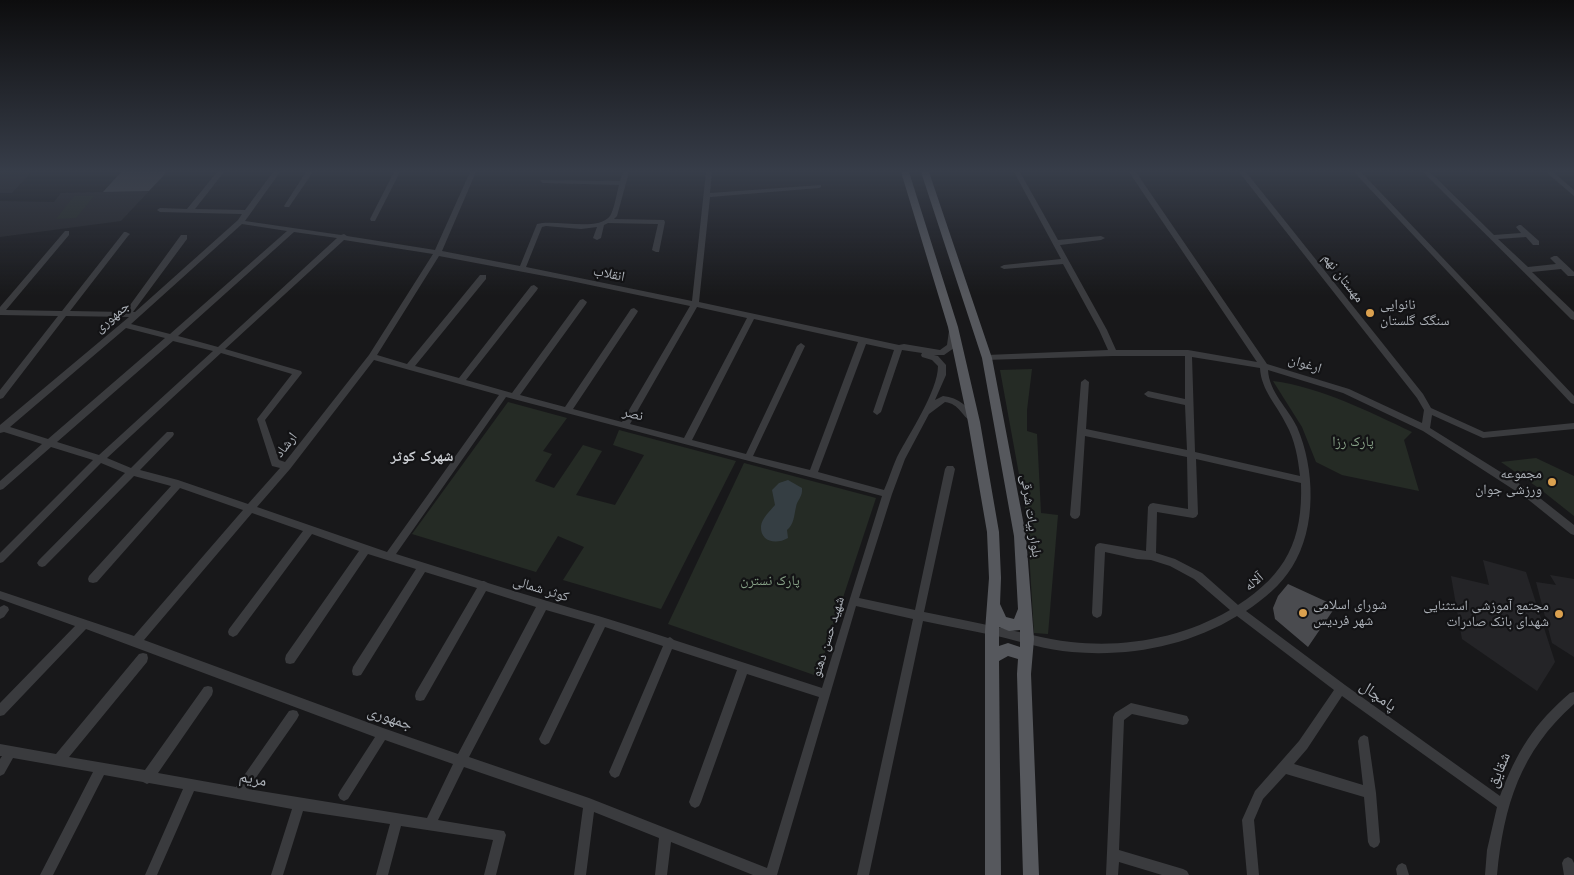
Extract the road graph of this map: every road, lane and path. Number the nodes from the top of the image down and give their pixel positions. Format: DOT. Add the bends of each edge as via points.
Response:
graph roads {
  1 [pos="246,212"];
  2 [pos="376,213"];
  3 [pos="455,213"];
  4 [pos="615,213"];
  5 [pos="704,213"];
  6 [pos="918,213"];
  7 [pos="939,213"];
  8 [pos="1039,213"];
  9 [pos="1160,213"];
  10 [pos="1274,213"];
  11 [pos="1396,213"];
  12 [pos="1467,213"];
  13 [pos="373,219"];
  14 [pos="609,221"];
  15 [pos="240,222"];
  16 [pos="601,225"];
  17 [pos="1519,227"];
  18 [pos="293,229"];
  19 [pos="67,233"];
  20 [pos="126,234"];
  21 [pos="1527,235"];
  22 [pos="344,236"];
  23 [pos="184,237"];
  24 [pos="1492,237"];
  25 [pos="597,238"];
  26 [pos="1101,238"];
  27 [pos="1055,243"];
  28 [pos="1536,243"];
  29 [pos="656,250"];
  30 [pos="438,252"];
  31 [pos="1554,258"];
  32 [pos="1066,261"];
  33 [pos="1563,266"];
  34 [pos="1004,267"];
  35 [pos="522,269"];
  36 [pos="1526,270"];
  37 [pos="1571,274"];
  38 [pos="483,277"];
  39 [pos="534,288"];
  40 [pos="583,302"];
  41 [pos="695,304"];
  42 [pos="0,312"];
  43 [pos="64,312"];
  44 [pos="634,312"];
  45 [pos="133,314"];
  46 [pos="752,316"];
  47 [pos="1574,317"];
  48 [pos="125,325"];
  49 [pos="953,328"];
  50 [pos="172,338"];
  51 [pos="863,340"];
  52 [pos="801,346"];
  53 [pos="899,348"];
  54 [pos="219,350"];
  55 [pos="1113,353"];
  56 [pos="372,357"];
  57 [pos="1188,357"];
  58 [pos="987,358"];
  59 [pos="1264,366"];
  60 [pos="409,367"];
  61 [pos="461,381"];
  62 [pos="1084,382"];
  63 [pos="1148,394"];
  64 [pos="0,396"];
  65 [pos="503,396"];
  66 [pos="514,396"];
  67 [pos="1574,401"];
  68 [pos="1189,403"];
  69 [pos="1428,410"];
  70 [pos="568,411"];
  71 [pos="877,412"];
  72 [pos="926,412"];
  73 [pos="974,422"];
  74 [pos="624,426"];
  75 [pos="1574,426"];
  76 [pos="2,429"];
  77 [pos="1426,429"];
  78 [pos="1082,432"];
  79 [pos="170,434"];
  80 [pos="50,442"];
  81 [pos="686,442"];
  82 [pos="1190,454"];
  83 [pos="748,458"];
  84 [pos="100,459"];
  85 [pos="287,466"];
  86 [pos="950,469"];
  87 [pos="132,472"];
  88 [pos="813,474"];
  89 [pos="1306,481"];
  90 [pos="178,484"];
  91 [pos="0,486"];
  92 [pos="887,494"];
  93 [pos="250,510"];
  94 [pos="1075,516"];
  95 [pos="310,530"];
  96 [pos="1574,531"];
  97 [pos="366,549"];
  98 [pos="1151,556"];
  99 [pos="389,557"];
  100 [pos="0,559"];
  101 [pos="42,564"];
  102 [pos="423,567"];
  103 [pos="93,579"];
  104 [pos="484,585"];
  105 [pos="0,595"];
  106 [pos="853,601"];
  107 [pos="994,604"];
  108 [pos="1025,604"];
  109 [pos="543,605"];
  110 [pos="1238,611"];
  111 [pos="1097,613"];
  112 [pos="918,616"];
  113 [pos="602,621"];
  114 [pos="84,624"];
  115 [pos="992,630"];
  116 [pos="232,632"];
  117 [pos="1027,638"];
  118 [pos="136,642"];
  119 [pos="670,642"];
  120 [pos="1025,655"];
  121 [pos="144,658"];
  122 [pos="992,658"];
  123 [pos="290,659"];
  124 [pos="744,667"];
  125 [pos="357,671"];
  126 [pos="1341,689"];
  127 [pos="208,690"];
  128 [pos="825,694"];
  129 [pos="420,696"];
  130 [pos="1574,696"];
  131 [pos="0,711"];
  132 [pos="293,715"];
  133 [pos="1183,720"];
  134 [pos="383,734"];
  135 [pos="545,740"];
  136 [pos="1364,741"];
  137 [pos="5,751"];
  138 [pos="60,760"];
  139 [pos="461,760"];
  140 [pos="1283,767"];
  141 [pos="101,768"];
  142 [pos="0,770"];
  143 [pos="615,772"];
  144 [pos="147,778"];
  145 [pos="191,784"];
  146 [pos="239,792"];
  147 [pos="1370,793"];
  148 [pos="344,795"];
  149 [pos="695,802"];
  150 [pos="299,804"];
  151 [pos="589,804"];
  152 [pos="1502,804"];
  153 [pos="397,820"];
  154 [pos="430,824"];
  155 [pos="666,834"];
  156 [pos="500,835"];
  157 [pos="1374,842"];
  158 [pos="1113,854"];
  159 [pos="46,875"];
  160 [pos="151,875"];
  161 [pos="277,875"];
  162 [pos="382,875"];
  163 [pos="490,875"];
  164 [pos="580,875"];
  165 [pos="661,875"];
  166 [pos="770,875"];
  167 [pos="863,875"];
  168 [pos="993,875"];
  169 [pos="1031,875"];
  170 [pos="1112,875"];
  171 [pos="1183,875"];
  172 [pos="1253,875"];
  173 [pos="1491,875"];
  1 -- 15 [label="street"];
  2 -- 13 [label="street"];
  3 -- 30 [label="street, ارشاد"];
  4 -- 14 [label="street"];
  5 -- 41 [label="street"];
  6 -- 49 [label="main road"];
  7 -- 58 [label="main road, بلوار بیات شرقی"];
  8 -- 27 [label="street"];
  9 -- 59 [label="street"];
  10 -- 69 [label="street, مهستان نهم"];
  11 -- 67 [label="street"];
  12 -- 24 [label="street"];
  14 -- 16 [label="street"];
  14 -- 29 [label="street" via="662,222"];
  15 -- 18 [label="street, انقلاب"];
  15 -- 45 [label="street, جمهوری"];
  16 -- 25 [label="street"];
  16 -- 35 [label="street" via="539,226"];
  17 -- 21 [label="street"];
  18 -- 22 [label="street, انقلاب"];
  18 -- 50 [label="street"];
  19 -- 42 [label="street"];
  20 -- 43 [label="street"];
  21 -- 24 [label="street"];
  21 -- 28 [label="street"];
  22 -- 30 [label="street, انقلاب"];
  22 -- 54 [label="street"];
  23 -- 45 [label="street"];
  24 -- 36 [label="street"];
  26 -- 27 [label="street"];
  27 -- 32 [label="street"];
  30 -- 35 [label="street, انقلاب"];
  30 -- 56 [label="street, ارشاد"];
  31 -- 33 [label="street"];
  32 -- 34 [label="street"];
  32 -- 55 [label="street"];
  33 -- 36 [label="street"];
  33 -- 37 [label="street"];
  35 -- 41 [label="street, انقلاب"];
  36 -- 47 [label="street"];
  38 -- 60 [label="street"];
  39 -- 61 [label="street"];
  40 -- 66 [label="street"];
  41 -- 46 [label="street, انقلاب"];
  41 -- 74 [label="street"];
  42 -- 43 [label="street"];
  43 -- 45 [label="street"];
  43 -- 64 [label="street"];
  44 -- 70 [label="street"];
  45 -- 48 [label="street, جمهوری"];
  46 -- 51 [label="street, انقلاب"];
  46 -- 81 [label="street"];
  48 -- 50 [label="street"];
  48 -- 76 [label="street, جمهوری"];
  49 -- 53 [label="street, انقلاب" via="951,346 941,353"];
  49 -- 73 [label="main road"];
  50 -- 54 [label="street"];
  50 -- 80 [label="street"];
  51 -- 53 [label="street, انقلاب"];
  51 -- 88 [label="street"];
  52 -- 83 [label="street"];
  53 -- 71 [label="street"];
  53 -- 72 [label="street, شهید حسن دهنو" via="935,358 942,365 942,375"];
  54 -- 84 [label="street"];
  54 -- 85 [label="street" via="298,373 261,419 275,463"];
  55 -- 58 [label="street, ارغوان"];
  55 -- 59 [label="street, ارغوان" via="1188,353"];
  56 -- 60 [label="street, نصر"];
  56 -- 85 [label="street, ارشاد"];
  57 -- 68 [label="street"];
  58 -- 108 [label="main road, بلوار بیات شرقی" via="1020,536"];
  59 -- 77 [label="street, ارغوان" via="1346,391"];
  59 -- 89 [label="street, آلاله" via="1263,376 1268,388 1292,426"];
  60 -- 61 [label="street, نصر"];
  61 -- 66 [label="street, نصر"];
  62 -- 78 [label="street"];
  63 -- 68 [label="street"];
  65 -- 99 [label="street"];
  66 -- 70 [label="street, نصر"];
  68 -- 82 [label="street"];
  69 -- 75 [label="street" via="1483,435"];
  69 -- 77 [label="street"];
  70 -- 74 [label="street, نصر"];
  72 -- 73 [label="street" via="943,399 954,400 962,405"];
  72 -- 92 [label="street, شهید حسن دهنو"];
  73 -- 107 [label="main road" via="993,532"];
  74 -- 81 [label="street, نصر"];
  76 -- 80 [label="street, کوثر شمالی"];
  77 -- 96 [label="street, ارغوان" via="1528,494"];
  78 -- 82 [label="street"];
  78 -- 94 [label="street"];
  79 -- 87 [label="street"];
  80 -- 84 [label="street, کوثر شمالی"];
  80 -- 91 [label="street"];
  81 -- 83 [label="street, نصر"];
  82 -- 89 [label="street"];
  82 -- 98 [label="street" via="1193,514 1153,507"];
  83 -- 88 [label="street, نصر"];
  84 -- 87 [label="street, کوثر شمالی"];
  84 -- 100 [label="street"];
  85 -- 93 [label="street, ارشاد"];
  86 -- 112 [label="street"];
  87 -- 90 [label="street, کوثر شمالی"];
  87 -- 101 [label="street"];
  88 -- 92 [label="street, نصر"];
  89 -- 110 [label="street, آلاله" via="1301,535 1293,558 1270,588"];
  90 -- 93 [label="street, کوثر شمالی"];
  90 -- 103 [label="street"];
  92 -- 106 [label="street, شهید حسن دهنو"];
  93 -- 95 [label="street, کوثر شمالی"];
  93 -- 118 [label="street, ارشاد"];
  95 -- 97 [label="street, کوثر شمالی"];
  95 -- 116 [label="street"];
  97 -- 99 [label="street, کوثر شمالی"];
  97 -- 123 [label="street"];
  98 -- 110 [label="street, پامچال" via="1172,562 1198,576"];
  98 -- 111 [label="street, پامچال" via="1100,547"];
  99 -- 102 [label="street, کوثر شمالی"];
  102 -- 104 [label="street, کوثر شمالی"];
  102 -- 125 [label="street"];
  104 -- 109 [label="street, کوثر شمالی"];
  104 -- 129 [label="street"];
  105 -- 114 [label="street, جمهوری"];
  106 -- 112 [label="street, آلاله"];
  106 -- 128 [label="street, شهید حسن دهنو"];
  107 -- 108 [label="main road" via="1001,621 1009,625 1017,625 1022,619"];
  107 -- 115 [label="main road"];
  108 -- 117 [label="main road, بلوار بیات شرقی"];
  109 -- 113 [label="street, کوثر شمالی"];
  109 -- 139 [label="street"];
  110 -- 117 [label="street, آلاله" via="1192,633 1158,643 1115,648 1072,647"];
  110 -- 126 [label="street, پامچال"];
  112 -- 115 [label="street, آلاله"];
  112 -- 167 [label="street"];
  113 -- 119 [label="street, کوثر شمالی"];
  113 -- 135 [label="street"];
  114 -- 118 [label="street, جمهوری"];
  114 -- 131 [label="street"];
  115 -- 117 [label="street, آلاله"];
  115 -- 122 [label="main road"];
  117 -- 120 [label="main road, بلوار بیات شرقی"];
  118 -- 134 [label="street, جمهوری"];
  119 -- 124 [label="street, کوثر شمالی"];
  119 -- 143 [label="street"];
  120 -- 122 [label="main road" via="1003,649"];
  120 -- 169 [label="main road, بلوار بیات شرقی"];
  121 -- 138 [label="street"];
  122 -- 168 [label="main road"];
  124 -- 128 [label="street, کوثر شمالی"];
  124 -- 149 [label="street"];
  126 -- 140 [label="street" via="1303,745"];
  126 -- 152 [label="street, پامچال"];
  127 -- 144 [label="street"];
  128 -- 166 [label="street, شهید حسن دهنو"];
  130 -- 152 [label="street, شقایق" via="1541,728 1527,747"];
  132 -- 146 [label="street"];
  133 -- 158 [label="street" via="1131,708 1119,717"];
  134 -- 139 [label="street, جمهوری"];
  134 -- 148 [label="street"];
  136 -- 147 [label="street"];
  137 -- 138 [label="street, مریم"];
  137 -- 142 [label="street"];
  138 -- 141 [label="street, مریم"];
  139 -- 151 [label="street, جمهوری"];
  139 -- 154 [label="street"];
  140 -- 147 [label="street"];
  140 -- 172 [label="street" via="1259,795 1248,820"];
  141 -- 144 [label="street, مریم"];
  141 -- 159 [label="street"];
  144 -- 145 [label="street, مریم"];
  145 -- 146 [label="street, مریم"];
  145 -- 160 [label="street"];
  146 -- 150 [label="street, مریم"];
  147 -- 157 [label="street"];
  150 -- 153 [label="street, مریم"];
  150 -- 161 [label="street"];
  151 -- 155 [label="street, جمهوری"];
  151 -- 164 [label="street"];
  152 -- 173 [label="street, شقایق"];
  153 -- 154 [label="street, مریم"];
  153 -- 162 [label="street"];
  154 -- 156 [label="street, مریم"];
  155 -- 165 [label="street"];
  155 -- 166 [label="street, جمهوری"];
  156 -- 163 [label="street"];
  158 -- 170 [label="street"];
  158 -- 171 [label="street"];
}
